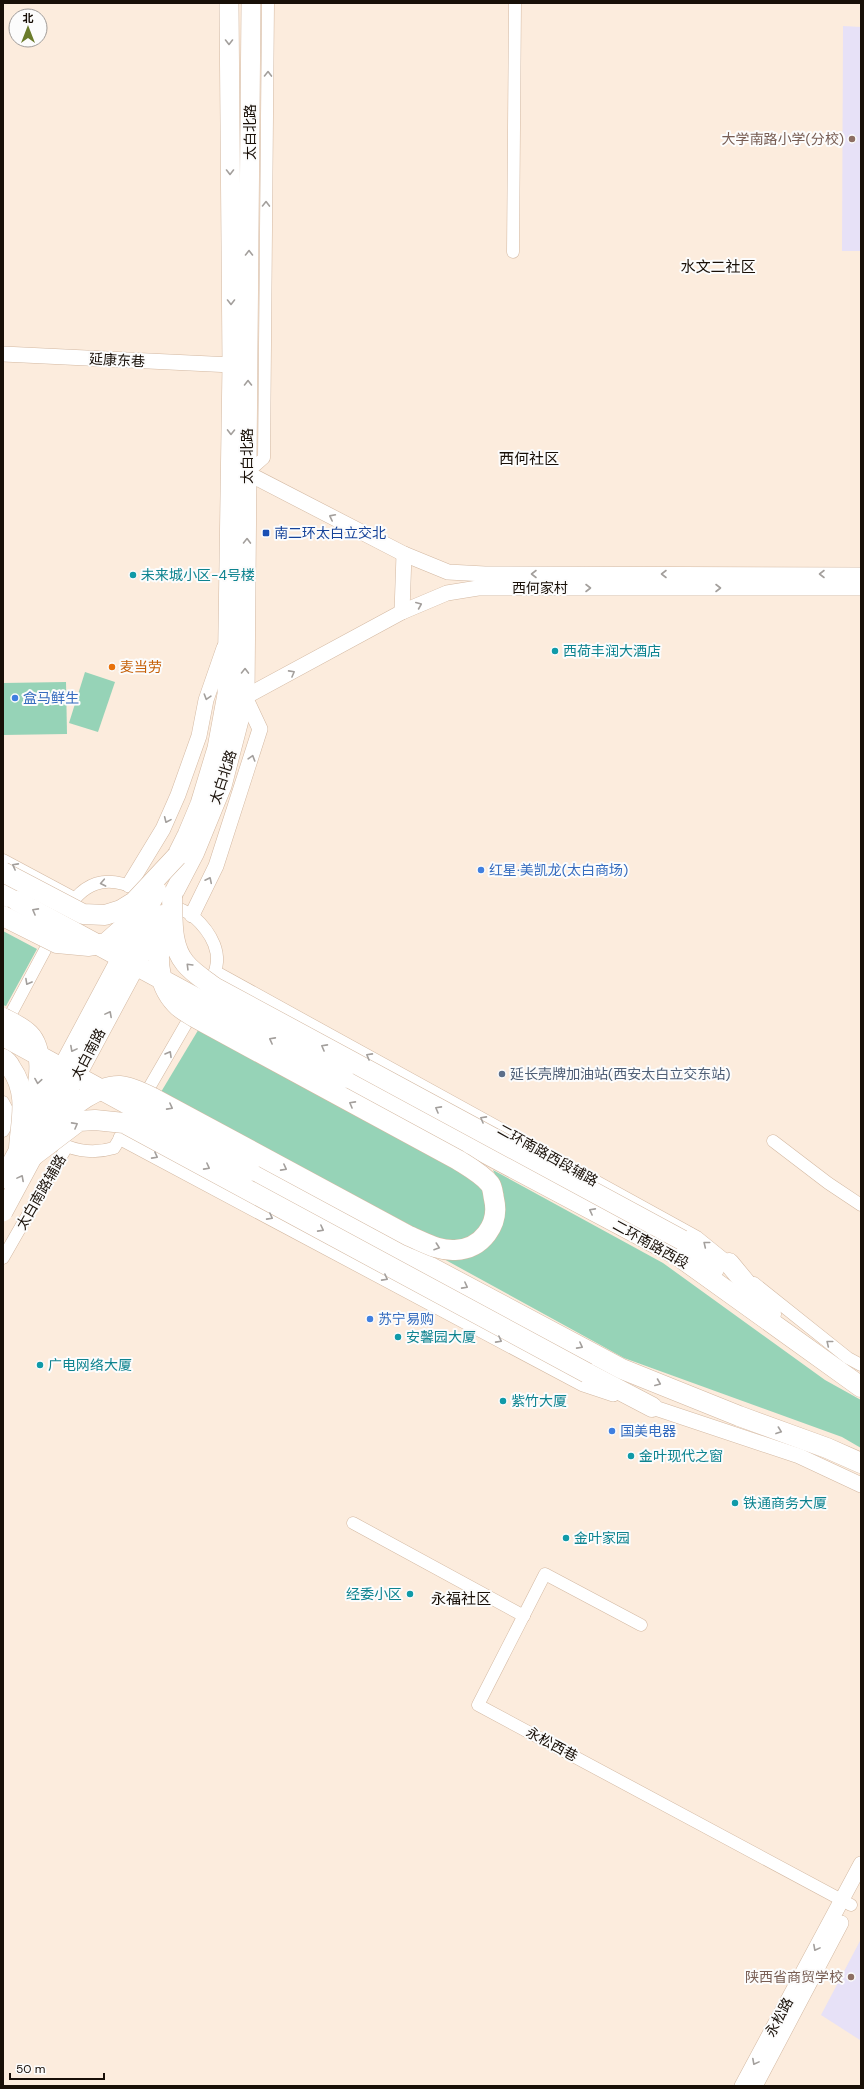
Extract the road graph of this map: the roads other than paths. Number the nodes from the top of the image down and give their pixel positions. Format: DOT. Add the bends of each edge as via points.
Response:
graph roads {
  1 [pos="229,3"];
  2 [pos="251,3"];
  3 [pos="268,3"];
  4 [pos="515,3"];
  5 [pos="513,252"];
  6 [pos="3,354"];
  7 [pos="232,365"];
  8 [pos="247,473"];
  9 [pos="404,554"];
  10 [pos="861,574"];
  11 [pos="861,588"];
  12 [pos="402,612"];
  13 [pos="229,634"];
  14 [pos="245,697"];
  15 [pos="177,856"];
  16 [pos="3,860"];
  17 [pos="3,872"];
  18 [pos="129,885"];
  19 [pos="3,894"];
  20 [pos="74,898"];
  21 [pos="160,902"];
  22 [pos="192,915"];
  23 [pos="3,916"];
  24 [pos="216,972"];
  25 [pos="3,1018"];
  26 [pos="3,1027"];
  27 [pos="3,1036"];
  28 [pos="3,1059"];
  29 [pos="3,1102"];
  30 [pos="11,1117"];
  31 [pos="378,1118"];
  32 [pos="427,1123"];
  33 [pos="49,1127"];
  34 [pos="3,1131"];
  35 [pos="121,1138"];
  36 [pos="773,1141"];
  37 [pos="26,1147"];
  38 [pos="66,1148"];
  39 [pos="458,1160"];
  40 [pos="3,1179"];
  41 [pos="861,1205"];
  42 [pos="354,1206"];
  43 [pos="3,1212"];
  44 [pos="369,1235"];
  45 [pos="409,1236"];
  46 [pos="679,1248"];
  47 [pos="3,1258"];
  48 [pos="729,1263"];
  49 [pos="789,1336"];
  50 [pos="861,1365"];
  51 [pos="861,1387"];
  52 [pos="652,1407"];
  53 [pos="861,1463"];
  54 [pos="861,1485"];
  55 [pos="353,1523"];
  56 [pos="524,1616"];
  57 [pos="641,1625"];
  58 [pos="861,1864"];
  59 [pos="861,1886"];
  60 [pos="846,1902"];
  61 [pos="742,2086"];
  62 [pos="755,2086"];
  1 -- 7 [label="main road, 太白北路, one-way"];
  8 -- 2 [label="main road, 太白北路, one-way"];
  8 -- 3 [label="street, one-way" via="264,458"];
  4 -- 5 [label="street"];
  6 -- 7 [label="street, 延康东巷"];
  7 -- 13 [label="main road, 太白北路, one-way"];
  9 -- 8 [label="street, 西何家村, one-way"];
  14 -- 8 [label="main road, 太白北路, one-way"];
  10 -- 9 [label="street, 西何家村, one-way" via="485,574 448,572"];
  9 -- 12 [label="street"];
  12 -- 11 [label="street, 西何家村, one-way" via="447,593 478,588"];
  14 -- 12 [label="street, 西何家村, one-way"];
  13 -- 15 [label="main road, 太白北路" via="227,694 217,748 200,804"];
  13 -- 18 [label="street, one-way" via="206,700 199,736 178,795 164,829"];
  14 -- 21 [label="main road, 太白北路" via="222,786 195,852"];
  22 -- 14 [label="street, one-way" via="216,866 260,729"];
  15 -- 17 [label="highway, bridge" via="134,902 121,910 104,915 84,914"];
  15 -- 21 [label="main road, 太白北路"];
  20 -- 16 [label="street, one-way"];
  18 -- 20 [label="street, one-way" via="111,881 86,886"];
  18 -- 22 [label="street"];
  32 -- 19 [label="highway, 二环南路西段, one-way, bridge"];
  20 -- 26 [label="street, one-way"];
  21 -- 23 [label="highway, bridge" via="106,943 89,946 57,943"];
  31 -- 21 [label="highway, one-way, bridge" via="176,1005 164,990 160,975"];
  33 -- 21 [label="main road, 太白南路, one-way, bridge"];
  21 -- 37 [label="main road, 太白南路, one-way, bridge"];
  46 -- 21 [label="highway, one-way, bridge" via="214,987 185,963"];
  22 -- 24 [label="street" via="213,938"];
  35 -- 24 [label="street, one-way"];
  48 -- 24 [label="street, 二环南路西段辅路, one-way" via="697,1237"];
  25 -- 37 [label="highway, one-way, bridge" via="30,1035 40,1054 38,1083"];
  27 -- 44 [label="highway, bridge"];
  28 -- 37 [label="highway, bridge" via="21,1086"];
  29 -- 30 [label="street"];
  30 -- 34 [label="street"];
  30 -- 38 [label="street"];
  31 -- 32 [label="highway, bridge"];
  31 -- 39 [label="highway, bridge"];
  32 -- 39 [label="highway"];
  46 -- 32 [label="highway, 二环南路西段, one-way"];
  33 -- 37 [label="main road, 太白南路, bridge"];
  33 -- 42 [label="highway, one-way, bridge" via="83,1099 120,1086 155,1099"];
  35 -- 38 [label="street" via="114,1148 101,1152"];
  35 -- 52 [label="street, one-way" via="583,1384"];
  36 -- 41 [label="street" via="828,1184"];
  37 -- 40 [label="main road, 太白南路, bridge"];
  43 -- 37 [label="main road, 太白南路, one-way, bridge"];
  37 -- 52 [label="highway, one-way, bridge" via="79,1121 95,1120 124,1124"];
  38 -- 47 [label="street, 太白南路辅路"];
  45 -- 39 [label="highway, one-way, bridge" via="440,1250 456,1250 472,1247 480,1242 492,1226 496,1210 491,1185 480,1174"];
  42 -- 44 [label="highway"];
  42 -- 45 [label="highway, bridge"];
  44 -- 45 [label="highway"];
  44 -- 53 [label="highway, one-way" via="622,1369"];
  46 -- 49 [label="highway"];
  48 -- 49 [label="highway"];
  50 -- 48 [label="street, 二环南路西段辅路, one-way" via="848,1358"];
  49 -- 51 [label="highway"];
  52 -- 54 [label="street" via="799,1456"];
  55 -- 56 [label="street"];
  56 -- 57 [label="street, 永松西巷" via="546,1574"];
  56 -- 60 [label="street, 永松西巷" via="478,1705"];
  58 -- 60 [label="street, 永松路"];
  59 -- 60 [label="street, 永松路"];
  60 -- 61 [label="street, 永松路, one-way"];
  60 -- 62 [label="street, 永松路"];
}
